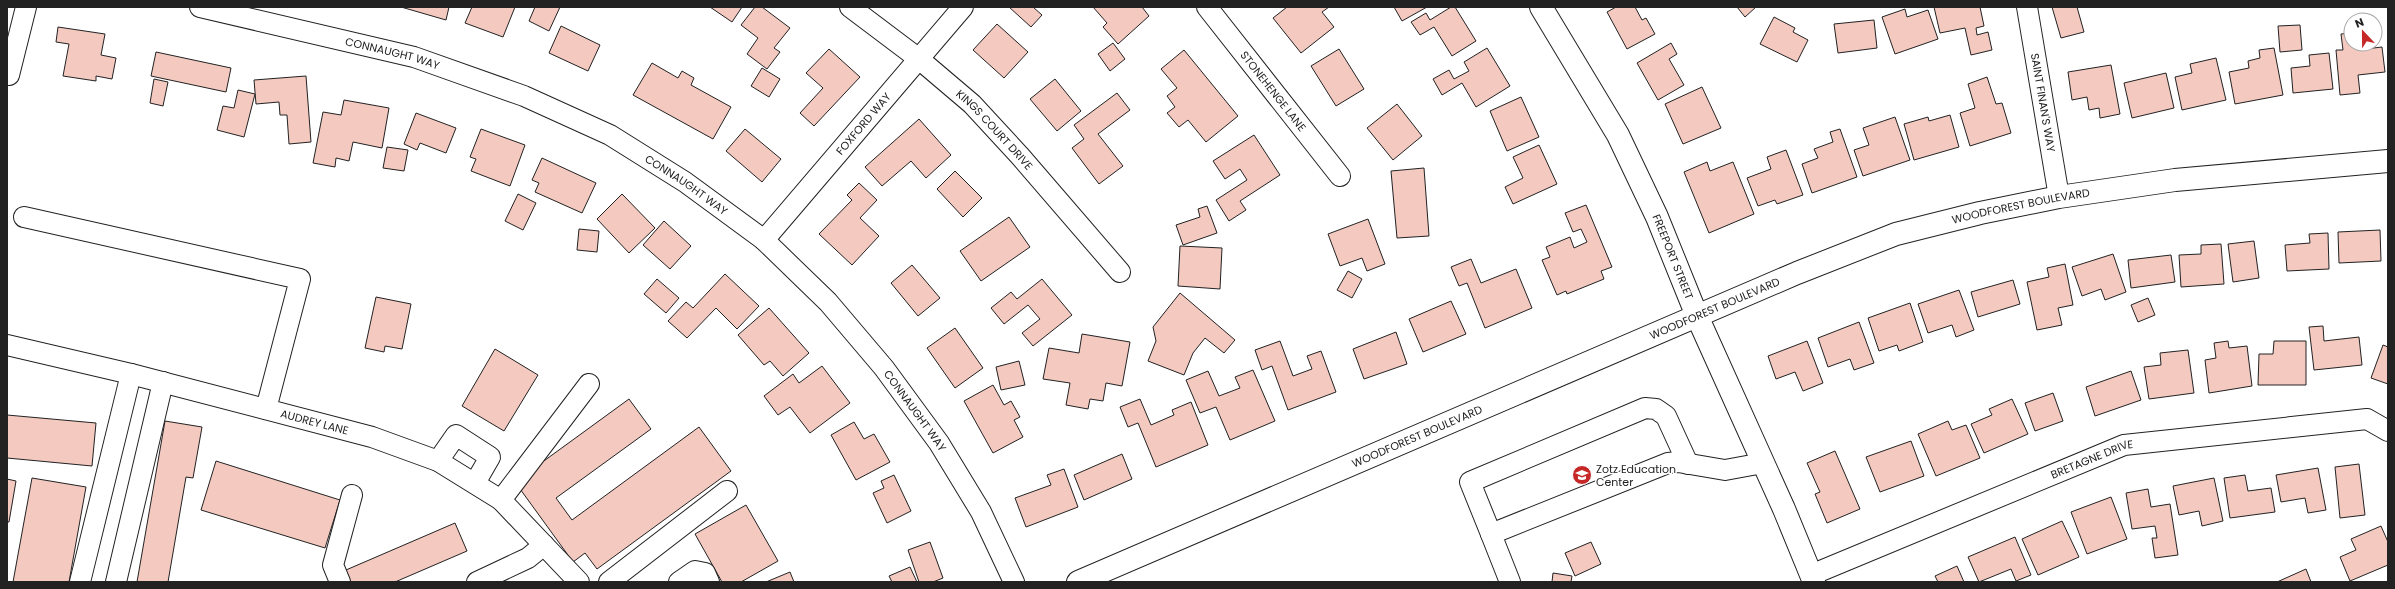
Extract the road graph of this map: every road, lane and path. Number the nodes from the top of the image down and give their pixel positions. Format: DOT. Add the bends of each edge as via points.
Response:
graph roads {
  1 [pos="26,7"];
  2 [pos="200,7"];
  3 [pos="850,7"];
  4 [pos="963,7"];
  5 [pos="1207,7"];
  6 [pos="1541,7"];
  7 [pos="2027,7"];
  8 [pos="919,59"];
  9 [pos="9,75"];
  10 [pos="2388,161"];
  11 [pos="1340,176"];
  12 [pos="2059,198"];
  13 [pos="24,217"];
  14 [pos="764,240"];
  15 [pos="1120,272"];
  16 [pos="1697,316"];
  17 [pos="7,345"];
  18 [pos="131,374"];
  19 [pos="163,382"];
  20 [pos="589,384"];
  21 [pos="266,409"];
  22 [pos="2388,431"];
  23 [pos="438,461"];
  24 [pos="1763,463"];
  25 [pos="1688,464"];
  26 [pos="475,483"];
  27 [pos="727,490"];
  28 [pos="352,495"];
  29 [pos="501,500"];
  30 [pos="1491,534"];
  31 [pos="544,545"];
  32 [pos="1813,579"];
  33 [pos="80,582"];
  34 [pos="116,582"];
  35 [pos="340,582"];
  36 [pos="477,582"];
  37 [pos="579,582"];
  38 [pos="609,582"];
  39 [pos="679,582"];
  40 [pos="709,582"];
  41 [pos="1014,582"];
  42 [pos="1078,582"];
  43 [pos="1510,582"];
  1 -- 9 [label="street"];
  2 -- 14 [label="street, CONNAUGHT WAY" via="414,57 524,96 610,135 685,182"];
  3 -- 8 [label="street, KINGS COURT DRIVE"];
  4 -- 8 [label="street, FOXFORD WAY"];
  5 -- 11 [label="street, STONEHENGE LANE"];
  6 -- 16 [label="main road, FREEPORT STREET" via="1618,135 1657,217"];
  7 -- 12 [label="street, SAINT FINAN'S WAY"];
  8 -- 14 [label="street, FOXFORD WAY"];
  8 -- 15 [label="street, KINGS COURT DRIVE" via="972,104"];
  10 -- 12 [label="main road, WOODFOREST BOULEVARD" via="2175,180"];
  12 -- 16 [label="main road, WOODFOREST BOULEVARD" via="1980,213 1896,234"];
  13 -- 21 [label="street" via="300,279"];
  14 -- 41 [label="street, CONNAUGHT WAY" via="828,302 884,368 939,443 981,512"];
  16 -- 24 [label="main road, FREEPORT STREET"];
  16 -- 42 [label="main road, WOODFOREST BOULEVARD"];
  17 -- 18 [label="street, AUDREY LANE"];
  18 -- 19 [label="street, AUDREY LANE"];
  18 -- 33 [label="street"];
  19 -- 21 [label="street, AUDREY LANE"];
  19 -- 34 [label="street"];
  20 -- 29 [label="street"];
  21 -- 23 [label="street, AUDREY LANE" via="372,437"];
  22 -- 32 [label="street, BRETAGNE DRIVE" via="2367,419 2124,445"];
  23 -- 26 [label="street, AUDREY LANE"];
  23 -- 26 [label="street" via="456,435 490,457"];
  24 -- 25 [label="street" via="1725,470"];
  24 -- 32 [label="main road, FREEPORT STREET"];
  25 -- 30 [label="street" via="1668,462"];
  25 -- 30 [label="street" via="1666,416 1656,409 1645,408 1470,482"];
  26 -- 29 [label="street, AUDREY LANE"];
  27 -- 38 [label="street"];
  28 -- 35 [label="street" via="333,565"];
  29 -- 31 [label="street, AUDREY LANE"];
  30 -- 43 [label="street"];
  31 -- 36 [label="street" via="528,558"];
  31 -- 37 [label="street, AUDREY LANE"];
  39 -- 40 [label="street" via="694,571 705,573"];
}
